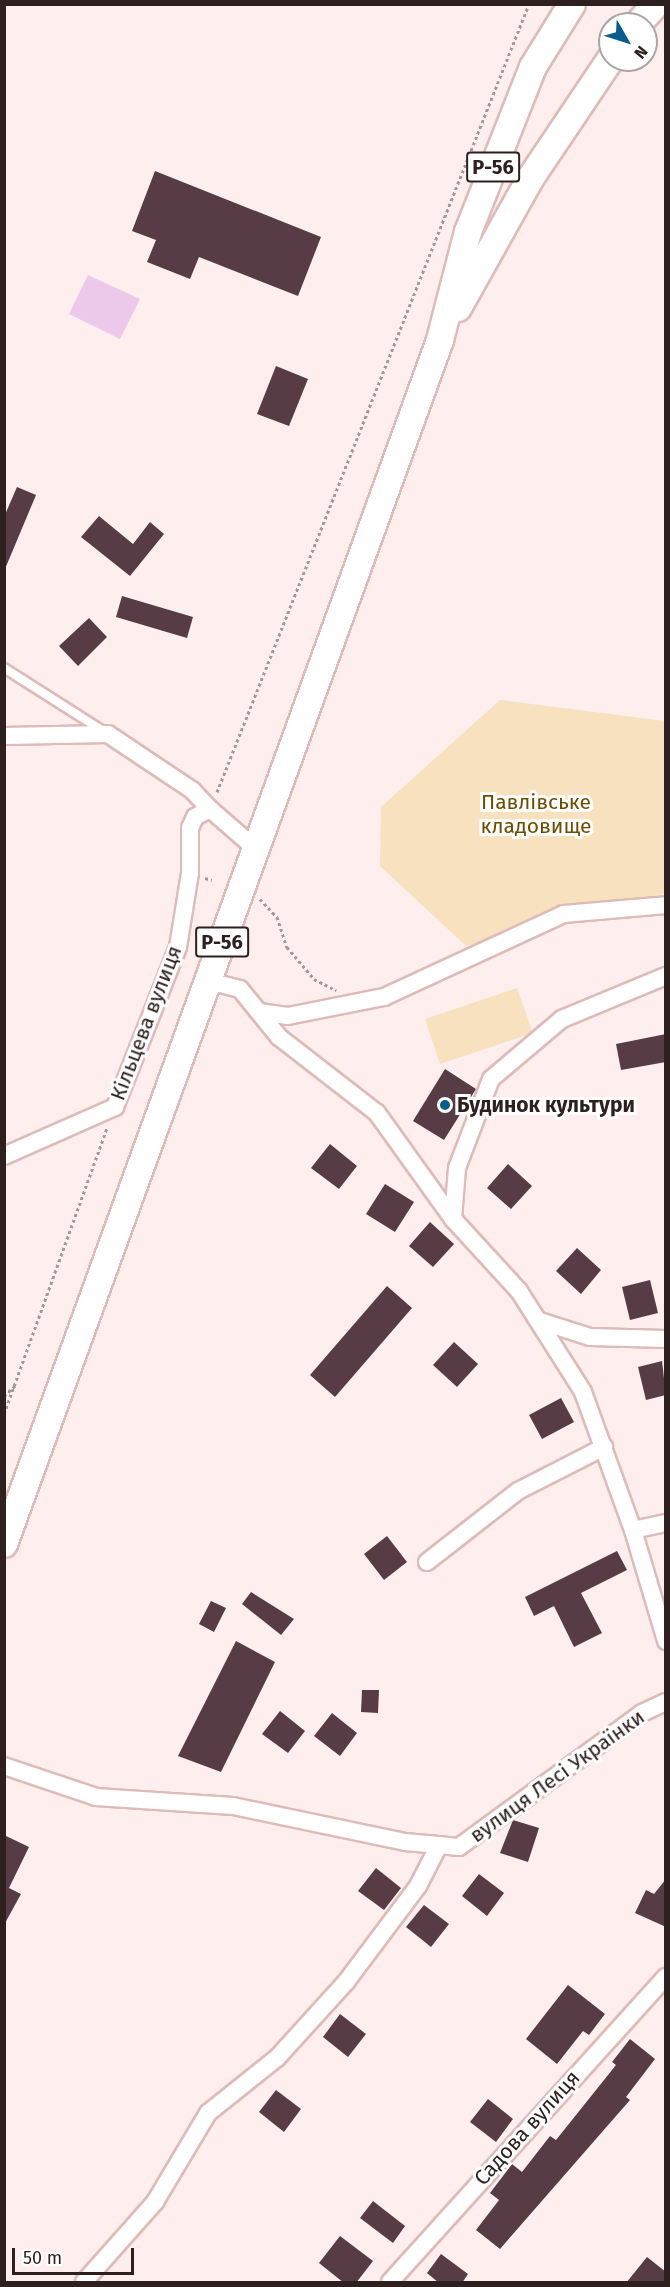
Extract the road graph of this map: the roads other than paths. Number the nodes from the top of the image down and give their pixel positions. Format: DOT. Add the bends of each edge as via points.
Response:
graph roads {
  1 [pos="572,4"];
  2 [pos="602,72"];
  3 [pos="440,340"];
  4 [pos="4,668"];
  5 [pos="108,734"];
  6 [pos="4,736"];
  7 [pos="210,809"];
  8 [pos="256,849"];
  9 [pos="666,905"];
  10 [pos="666,976"];
  11 [pos="208,981"];
  12 [pos="259,1012"];
  13 [pos="4,1156"];
  14 [pos="453,1219"];
  15 [pos="540,1321"];
  16 [pos="666,1339"];
  17 [pos="604,1447"];
  18 [pos="666,1523"];
  19 [pos="633,1530"];
  20 [pos="4,1544"];
  21 [pos="427,1562"];
  22 [pos="666,1641"];
  23 [pos="666,1702"];
  24 [pos="4,1766"];
  25 [pos="439,1845"];
  26 [pos="666,1977"];
  27 [pos="84,2283"];
  28 [pos="390,2283"];
  1 -- 3 [label="main road, Р-56" via="533,67 501,144 468,232"];
  2 -- 3 [label="main road, Р-56" via="530,179"];
  3 -- 8 [label="main road, Р-56"];
  4 -- 5 [label="lane"];
  5 -- 6 [label="street"];
  5 -- 7 [label="street" via="192,790"];
  7 -- 8 [label="street"];
  7 -- 13 [label="street, Кільцева вулиця" via="195,817 190,828 190,873 178,947 115,1107"];
  8 -- 11 [label="main road, Р-56"];
  9 -- 12 [label="street" via="564,914 384,997 288,1016"];
  10 -- 14 [label="street" via="562,1018 491,1079 457,1168"];
  11 -- 12 [label="street" via="240,989"];
  11 -- 20 [label="main road, Р-56"];
  12 -- 14 [label="street" via="279,1037 377,1113"];
  14 -- 15 [label="street" via="519,1291"];
  15 -- 16 [label="street" via="590,1336"];
  15 -- 17 [label="street" via="583,1392"];
  17 -- 19 [label="street"];
  17 -- 21 [label="street" via="518,1491"];
  18 -- 19 [label="street"];
  19 -- 22 [label="street"];
  23 -- 25 [label="street, вулиця Лесі Українки" via="642,1713 459,1847"];
  24 -- 25 [label="street" via="96,1797 233,1806 405,1842"];
  25 -- 27 [label="street, вулиця Лесі Українки" via="418,1886 346,1982 277,2058 208,2113 155,2202"];
  26 -- 28 [label="street, Садова вулиця"];
}
